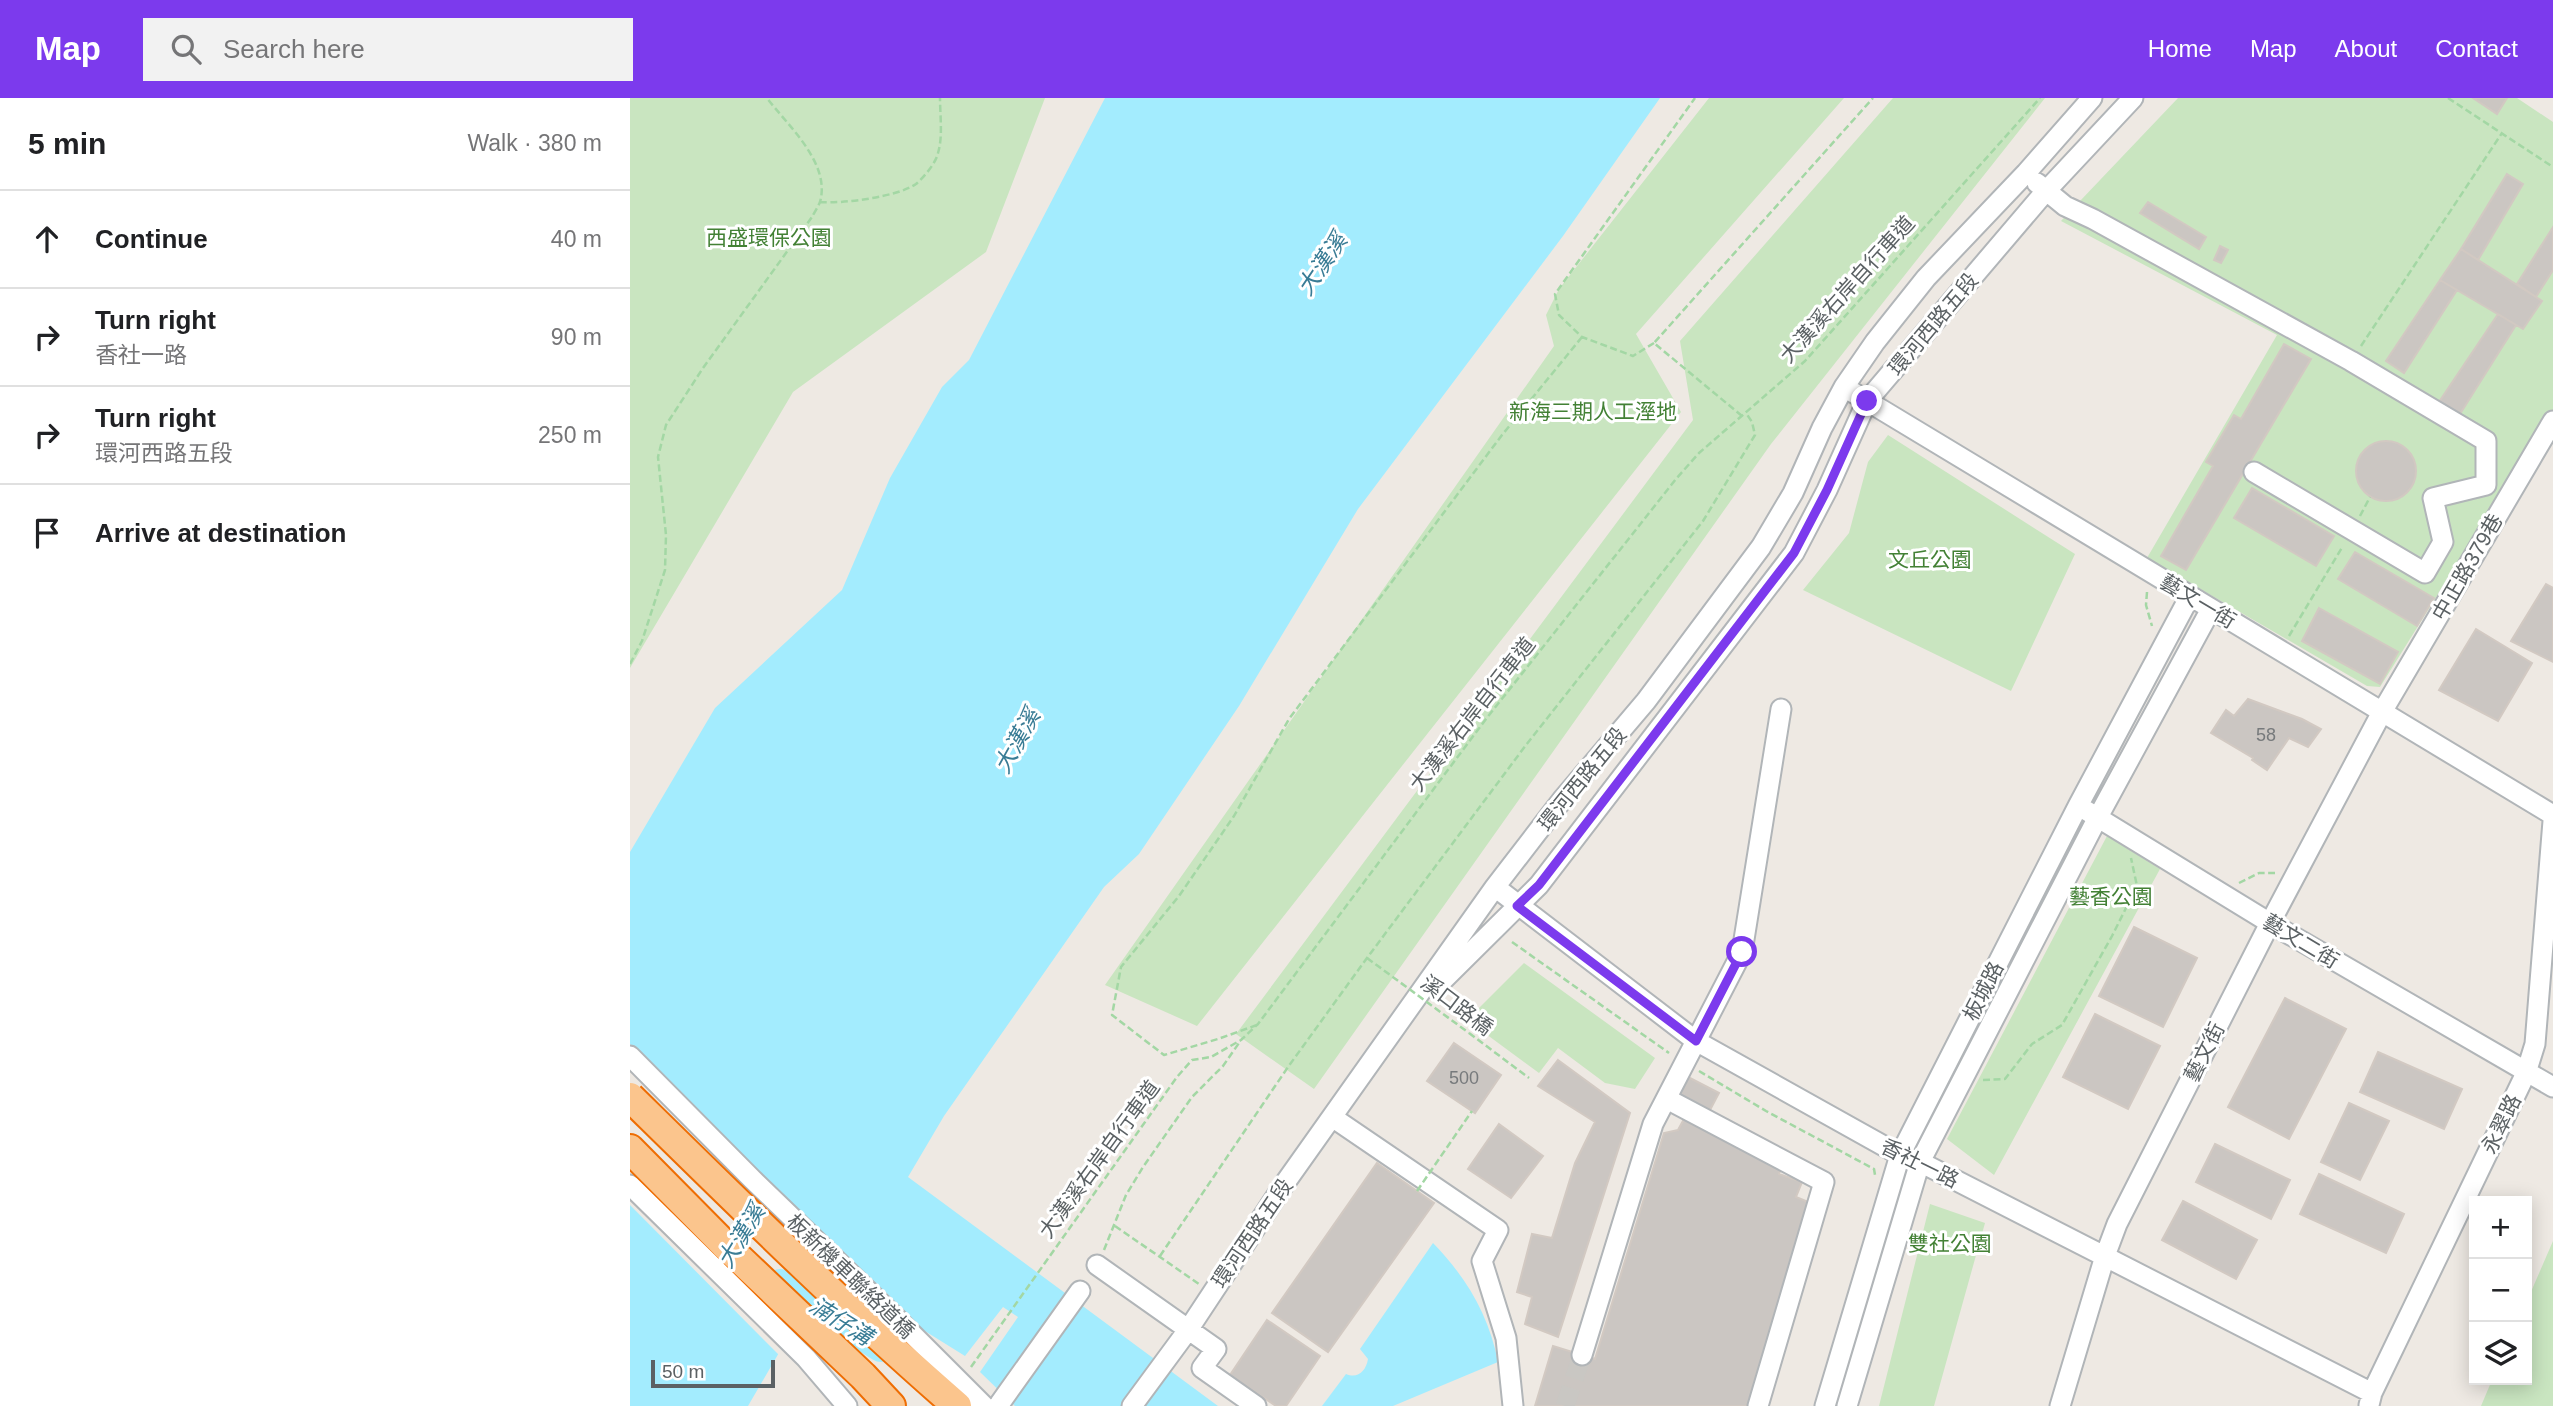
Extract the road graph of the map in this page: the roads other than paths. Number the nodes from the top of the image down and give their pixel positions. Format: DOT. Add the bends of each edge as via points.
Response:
graph roads {
  1 [pos="2092,98"];
  2 [pos="2133,98"];
  3 [pos="2026,173"];
  4 [pos="2045,192"];
  5 [pos="1844,387"];
  6 [pos="1867,401"];
  7 [pos="2553,421"];
  8 [pos="2253,472"];
  9 [pos="2190,596"];
  10 [pos="2211,609"];
  11 [pos="1781,709"];
  12 [pos="2382,712"];
  13 [pos="2078,806"];
  14 [pos="2553,815"];
  15 [pos="2098,817"];
  16 [pos="2553,821"];
  17 [pos="1494,887"];
  18 [pos="1517,906"];
  19 [pos="2270,923"];
  20 [pos="1397,1027"];
  21 [pos="1696,1041"];
  22 [pos="630,1056"];
  23 [pos="2526,1073"];
  24 [pos="2553,1087"];
  25 [pos="630,1097"];
  26 [pos="1667,1098"];
  27 [pos="1332,1117"];
  28 [pos="630,1149"];
  29 [pos="1900,1155"];
  30 [pos="1920,1162"];
  31 [pos="630,1185"];
  32 [pos="2105,1256"];
  33 [pos="1097,1265"];
  34 [pos="1080,1291"];
  35 [pos="1188,1330"];
  36 [pos="893,1351"];
  37 [pos="1582,1355"];
  38 [pos="863,1376"];
  39 [pos="2371,1400"];
  40 [pos="994,1405"];
  41 [pos="847,1406"];
  42 [pos="891,1406"];
  43 [pos="898,1406"];
  44 [pos="943,1406"];
  45 [pos="957,1406"];
  46 [pos="1132,1406"];
  47 [pos="1256,1406"];
  48 [pos="1513,1406"];
  49 [pos="1758,1406"];
  50 [pos="1825,1406"];
  51 [pos="1847,1406"];
  52 [pos="2060,1406"];
  1 -- 3 [label="street, 環河西路五段"];
  2 -- 4 [label="street, 環河西路五段"];
  3 -- 4 [label="street"];
  3 -- 5 [label="street, 環河西路五段" via="1926,278"];
  4 -- 6 [label="street, 環河西路五段"];
  4 -- 8 [label="street" via="2486,441 2486,485 2433,498 2443,542 2425,573"];
  5 -- 6 [label="street, 藝文一街"];
  5 -- 17 [label="street, 環河西路五段" via="1793,493 1761,547 1646,701"];
  6 -- 9 [label="street, 藝文一街"];
  6 -- 18 [label="street, 環河西路五段" via="1794,553 1539,885"];
  7 -- 12 [label="street, 中正路379巷"];
  9 -- 10 [label="street, 藝文一街"];
  9 -- 13 [label="street, 板城路"];
  10 -- 12 [label="street, 藝文一街"];
  10 -- 15 [label="street, 板城路"];
  11 -- 21 [label="street" via="1742,952"];
  12 -- 14 [label="street, 藝文一街"];
  12 -- 19 [label="street, 藝文街"];
  13 -- 15 [label="street, 藝文二街"];
  13 -- 29 [label="street, 板城路"];
  15 -- 19 [label="street, 藝文二街"];
  15 -- 30 [label="street, 板城路"];
  16 -- 23 [label="street, 永翠路" via="2535,1044"];
  17 -- 18 [label="street, 香社一路"];
  17 -- 20 [label="street, 環河西路五段"];
  18 -- 20 [label="street, 環河西路五段"];
  18 -- 21 [label="street, 香社一路"];
  19 -- 23 [label="street, 藝文二街"];
  19 -- 32 [label="street, 藝文街"];
  20 -- 27 [label="street, 環河西路五段"];
  21 -- 26 [label="street"];
  21 -- 29 [label="street, 香社一路"];
  22 -- 40 [label="street, 板新機車聯絡道橋, bridge"];
  23 -- 24 [label="street, 藝文二街"];
  23 -- 39 [label="street, 永翠路"];
  25 -- 36 [label="highway, bridge"];
  26 -- 37 [label="street" via="1653,1124"];
  26 -- 49 [label="street" via="1824,1182"];
  27 -- 35 [label="street, 環河西路五段"];
  27 -- 48 [label="street" via="1498,1230 1482,1261 1506,1338"];
  28 -- 38 [label="highway"];
  29 -- 30 [label="street, 香社一路"];
  29 -- 50 [label="street, 板城路"];
  30 -- 32 [label="street, 香社一路"];
  30 -- 51 [label="street, 板城路"];
  31 -- 41 [label="street" via="806,1358"];
  32 -- 39 [label="street, 香社一路"];
  32 -- 52 [label="street, 藝文街"];
  33 -- 35 [label="street"];
  34 -- 40 [label="street"];
  35 -- 46 [label="street, 環河西路五段"];
  35 -- 47 [label="street" via="1216,1349 1202,1368"];
  36 -- 44 [label="highway, bridge"];
  36 -- 45 [label="highway, bridge"];
  38 -- 42 [label="highway"];
  38 -- 43 [label="highway"];
}
